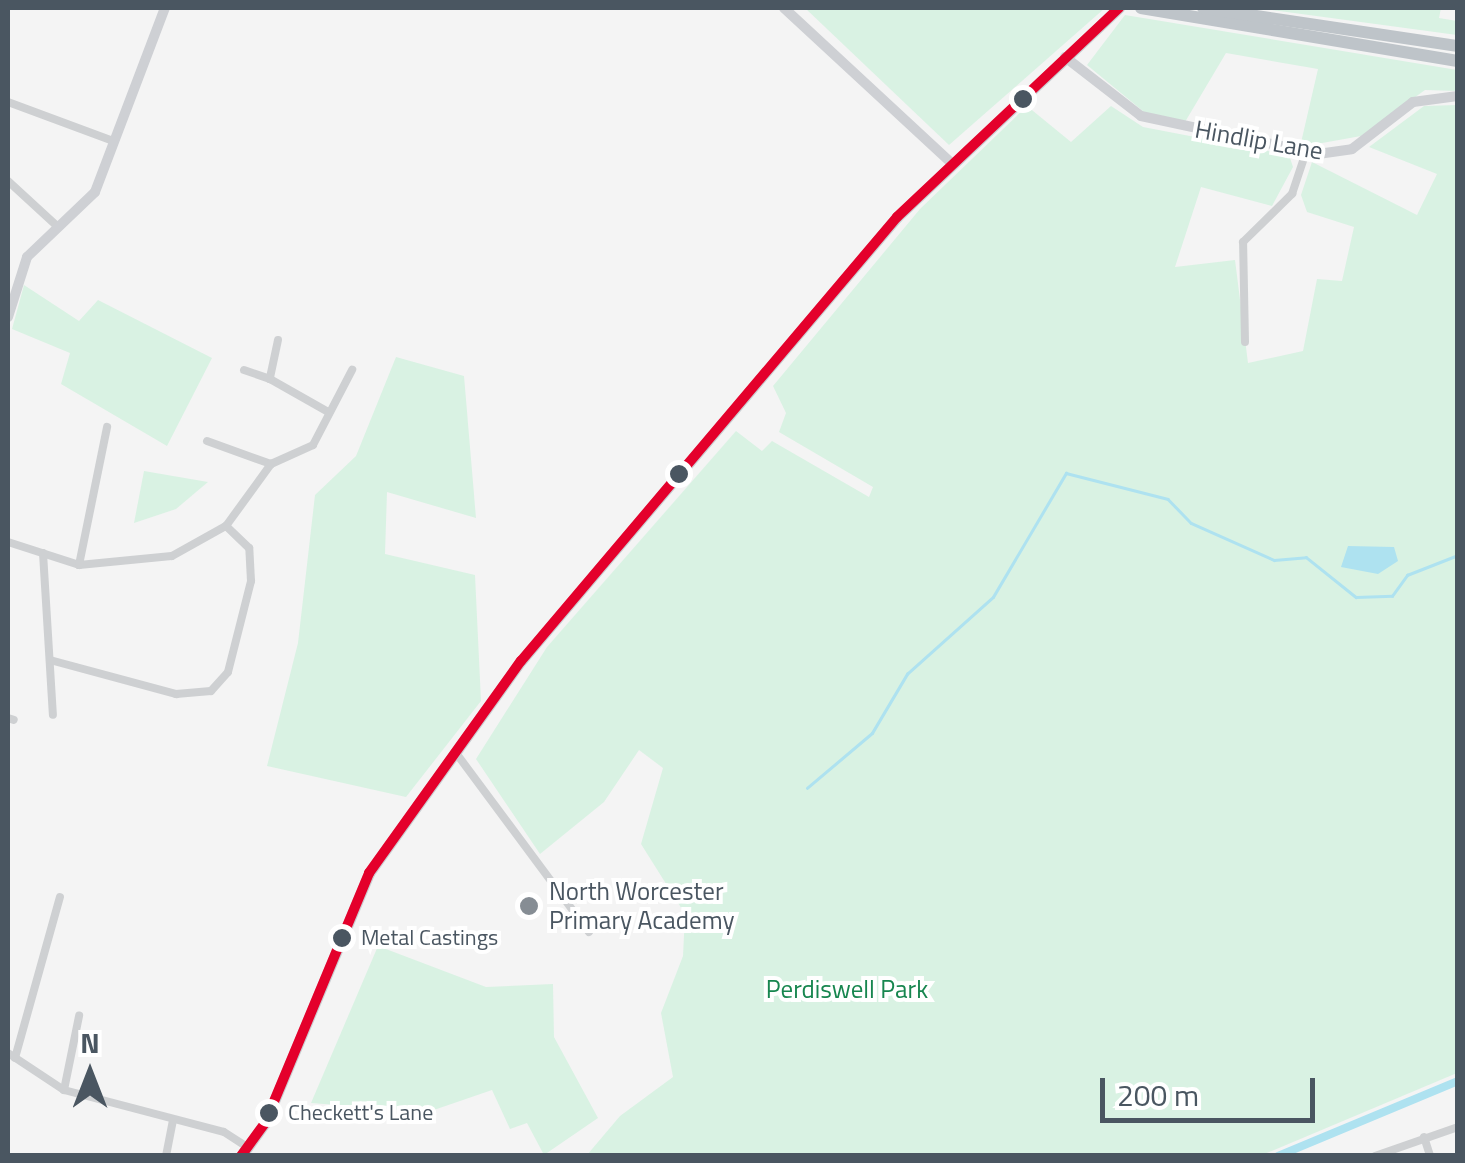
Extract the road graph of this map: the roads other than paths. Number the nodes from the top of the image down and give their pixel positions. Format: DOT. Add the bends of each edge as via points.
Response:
graph roads {
  1 [pos="164,8"];
  2 [pos="784,8"];
  3 [pos="1119,8"];
  4 [pos="1141,8"];
  5 [pos="1203,8"];
  6 [pos="1458,46"];
  7 [pos="1065,56"];
  8 [pos="1458,61"];
  9 [pos="1458,96"];
  10 [pos="8,102"];
  11 [pos="111,140"];
  12 [pos="1306,152"];
  13 [pos="950,161"];
  14 [pos="8,181"];
  15 [pos="58,227"];
  16 [pos="13,281"];
  17 [pos="8,317"];
  18 [pos="278,340"];
  19 [pos="1245,342"];
  20 [pos="244,370"];
  21 [pos="352,370"];
  22 [pos="270,379"];
  23 [pos="328,412"];
  24 [pos="107,428"];
  25 [pos="213,440"];
  26 [pos="271,464"];
  27 [pos="226,526"];
  28 [pos="8,542"];
  29 [pos="43,553"];
  30 [pos="79,565"];
  31 [pos="50,660"];
  32 [pos="52,715"];
  33 [pos="456,753"];
  34 [pos="60,897"];
  35 [pos="589,932"];
  36 [pos="79,1016"];
  37 [pos="11,1056"];
  38 [pos="64,1090"];
  39 [pos="174,1122"];
  40 [pos="1458,1127"];
  41 [pos="1424,1137"];
  42 [pos="244,1151"];
  43 [pos="166,1156"];
  44 [pos="1376,1156"];
  45 [pos="1430,1156"];
  1 -- 11 [label="street"];
  2 -- 13 [label="street"];
  3 -- 7 [label="main road"];
  4 -- 8 [label="highway"];
  5 -- 6 [label="highway"];
  7 -- 12 [label="street, Hindlip Lane" via="1141,116"];
  7 -- 13 [label="main road"];
  9 -- 12 [label="street, Hindlip Lane" via="1412,102 1344,152"];
  10 -- 11 [label="street"];
  11 -- 15 [label="street" via="96,192"];
  12 -- 19 [label="street" via="1292,194 1243,242"];
  13 -- 33 [label="main road" via="521,661"];
  14 -- 15 [label="street"];
  15 -- 16 [label="street"];
  16 -- 17 [label="street"];
  18 -- 22 [label="street"];
  20 -- 22 [label="street"];
  21 -- 23 [label="street"];
  22 -- 23 [label="street"];
  23 -- 26 [label="street" via="313,445"];
  24 -- 30 [label="street"];
  25 -- 26 [label="street"];
  26 -- 27 [label="street"];
  27 -- 30 [label="street" via="172,556"];
  27 -- 31 [label="street" via="248,548 251,581 228,672 211,691 176,694"];
  28 -- 29 [label="street"];
  29 -- 30 [label="street"];
  29 -- 31 [label="street"];
  31 -- 32 [label="street"];
  33 -- 35 [label="street"];
  33 -- 42 [label="main road" via="349,910"];
  34 -- 37 [label="street"];
  36 -- 38 [label="street"];
  37 -- 38 [label="street"];
  38 -- 39 [label="street"];
  39 -- 42 [label="street"];
  39 -- 43 [label="street"];
  40 -- 41 [label="street"];
  41 -- 44 [label="street"];
  41 -- 45 [label="street"];
}
